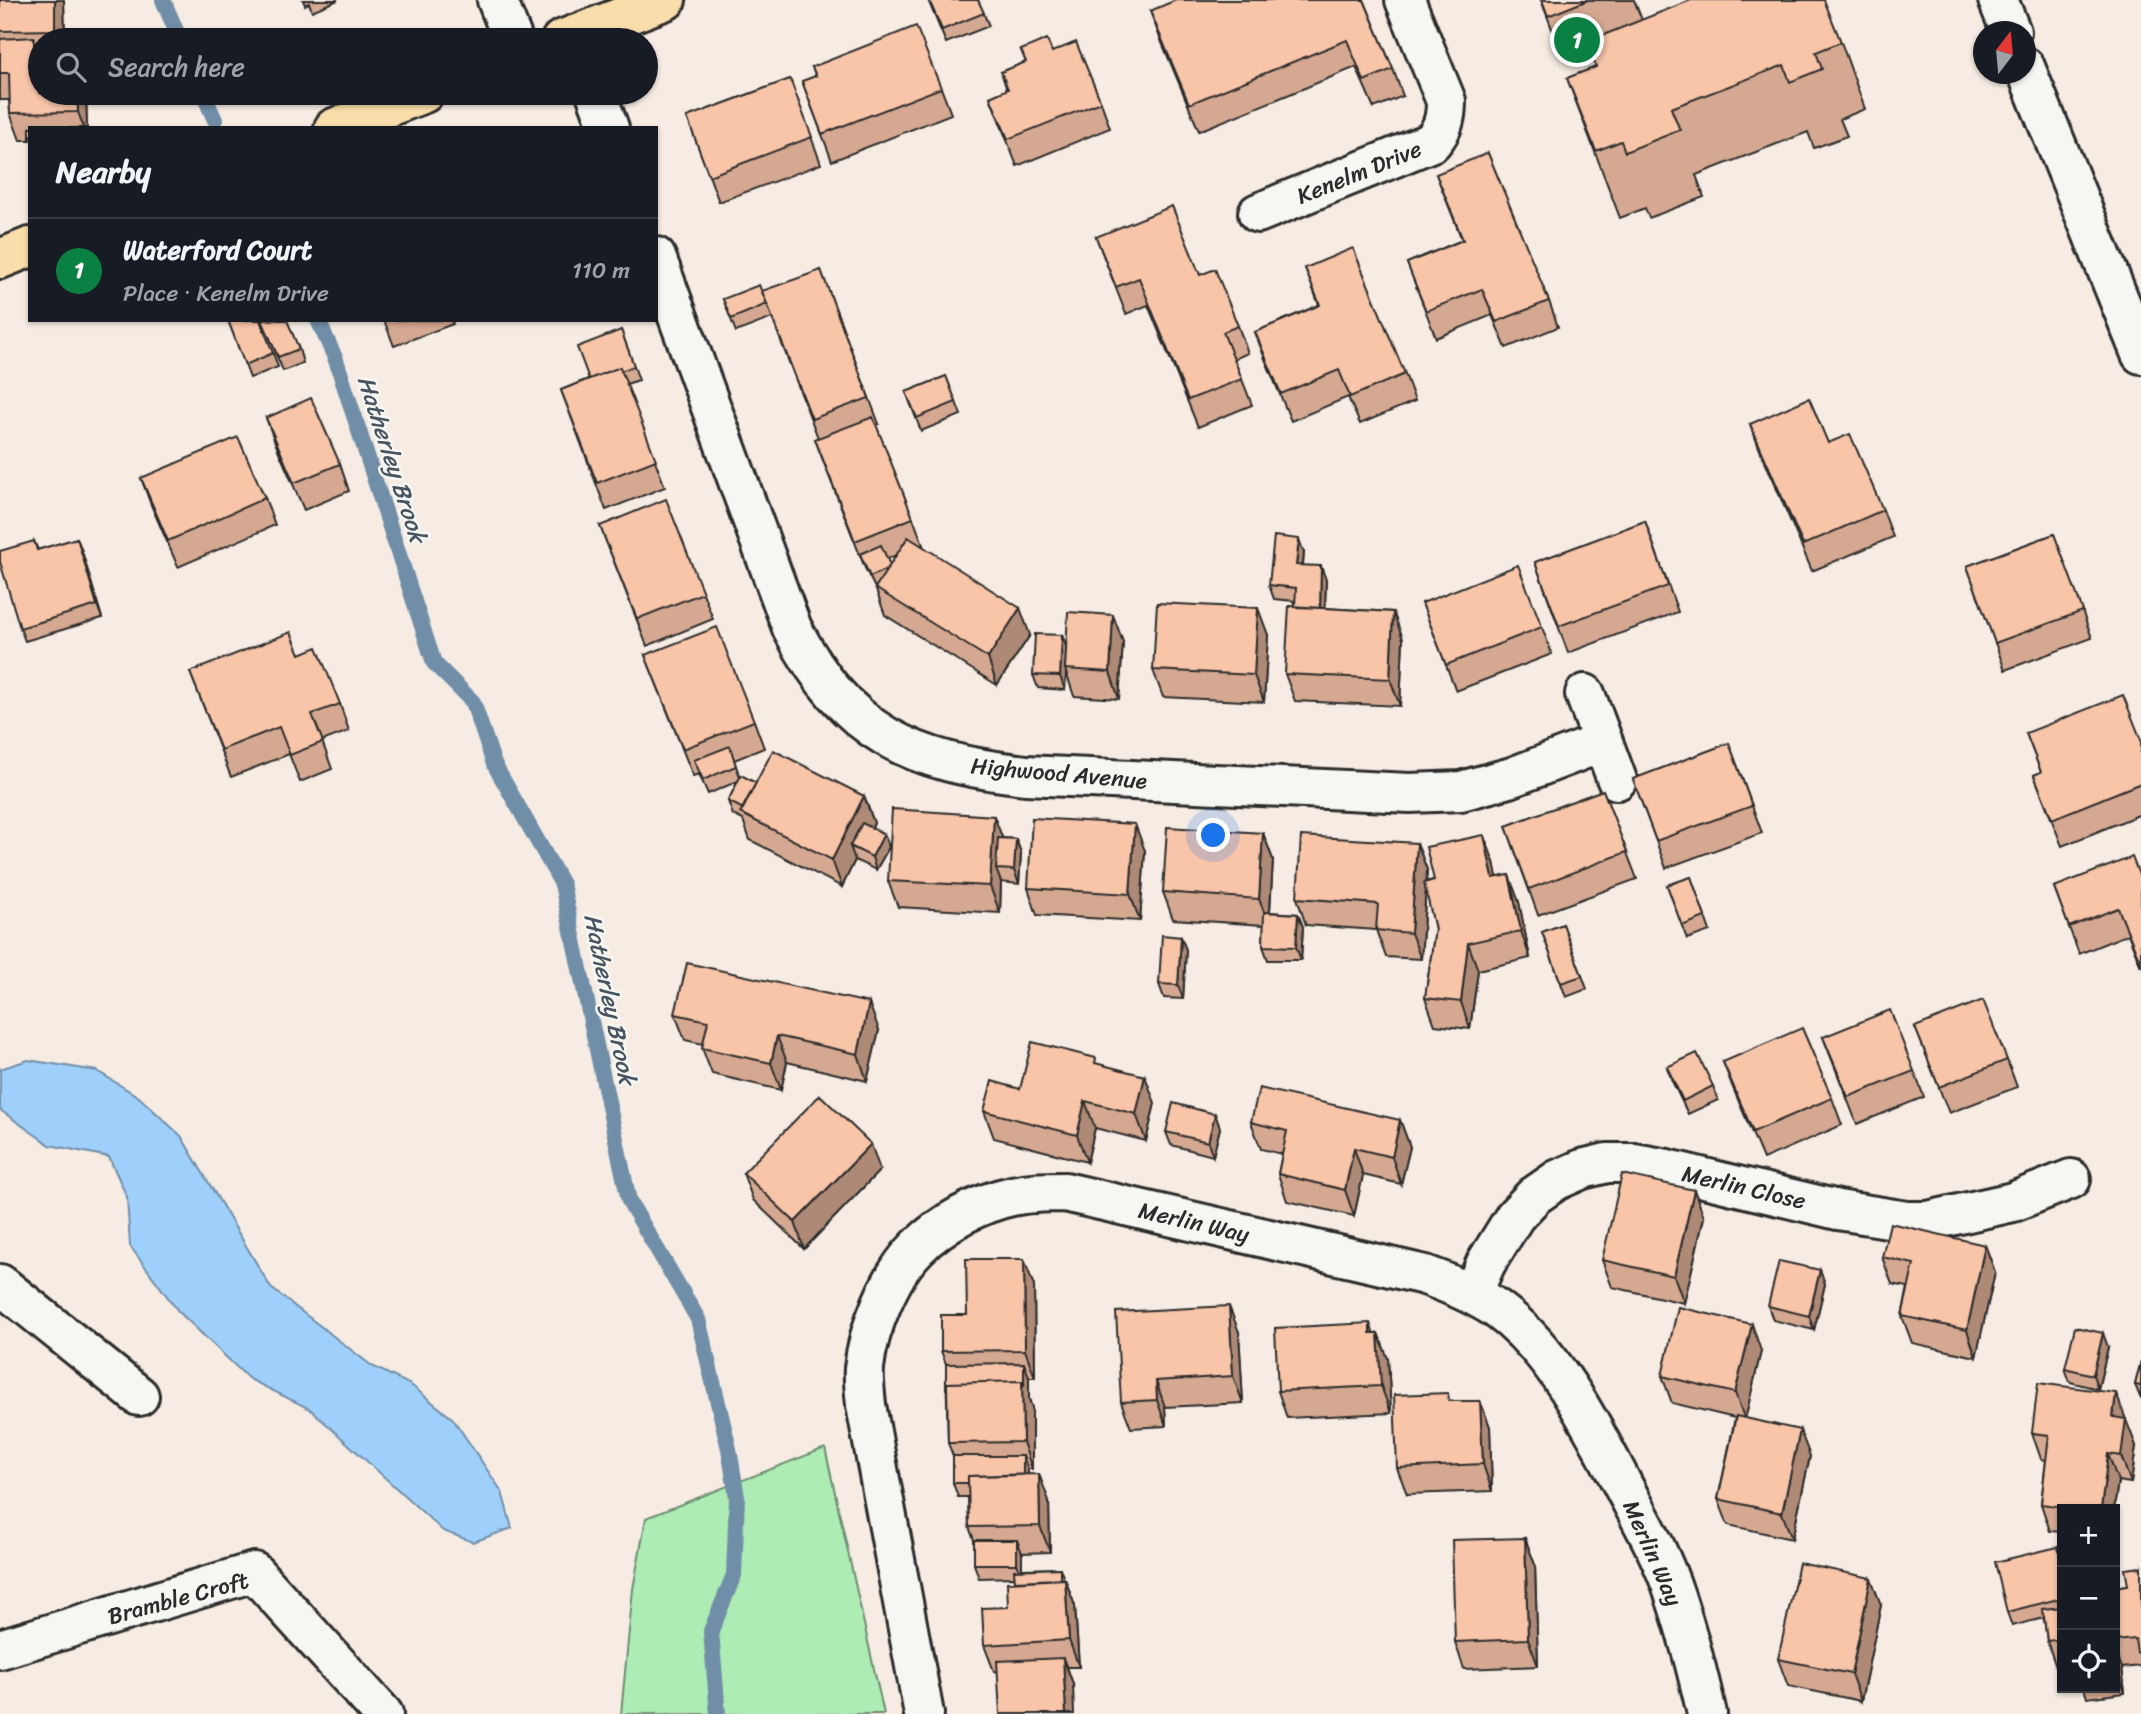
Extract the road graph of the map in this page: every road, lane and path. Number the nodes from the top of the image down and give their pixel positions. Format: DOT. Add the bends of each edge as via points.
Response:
graph roads {
  1 [pos="497,0"];
  2 [pos="666,0"];
  3 [pos="1405,0"];
  4 [pos="1998,0"];
  5 [pos="2007,21"];
  6 [pos="508,28"];
  7 [pos="596,28"];
  8 [pos="2032,84"];
  9 [pos="393,105"];
  10 [pos="600,105"];
  11 [pos="339,126"];
  12 [pos="608,126"];
  13 [pos="1258,213"];
  14 [pos="28,248"];
  15 [pos="0,259"];
  16 [pos="658,262"];
  17 [pos="2141,354"];
  18 [pos="1585,694"];
  19 [pos="1603,741"];
  20 [pos="1617,780"];
  21 [pos="2071,1176"];
  22 [pos="0,1284"];
  23 [pos="1472,1294"];
  24 [pos="139,1396"];
  25 [pos="0,1650"];
  26 [pos="383,1714"];
  27 [pos="923,1714"];
  28 [pos="1707,1714"];
  1 -- 6 [label="street"];
  2 -- 7 [label="main road"];
  3 -- 13 [label="street, Kenelm Drive" via="1446,101 1442,131 1432,142"];
  4 -- 5 [label="street"];
  8 -- 17 [label="street"];
  9 -- 11 [label="main road"];
  10 -- 12 [label="street"];
  14 -- 15 [label="main road"];
  16 -- 19 [label="street, Highwood Avenue" via="792,628 830,690 856,716 919,754 1026,775 1410,793 1461,791 1512,777"];
  18 -- 19 [label="street"];
  19 -- 20 [label="street"];
  21 -- 23 [label="street, Merlin Close" via="2013,1202 1928,1221 1907,1221 1838,1210 1668,1169 1607,1163 1557,1180 1534,1196 1515,1216"];
  22 -- 24 [label="street"];
  23 -- 27 [label="street, Merlin Way" via="1425,1275 1065,1192 1010,1196 976,1208 917,1247 883,1302 869,1338 864,1370 866,1405"];
  23 -- 28 [label="street, Merlin Way" via="1528,1336 1563,1381 1608,1457 1674,1593"];
  25 -- 26 [label="street, Bramble Croft" via="254,1572"];
}
